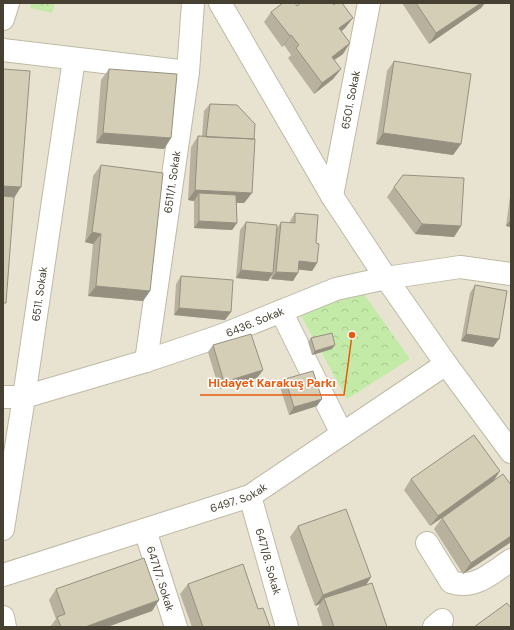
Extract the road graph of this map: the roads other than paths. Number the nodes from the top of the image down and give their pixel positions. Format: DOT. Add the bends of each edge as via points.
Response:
graph roads {
  1 [pos="193,3"];
  2 [pos="220,3"];
  3 [pos="369,3"];
  4 [pos="3,50"];
  5 [pos="74,59"];
  6 [pos="188,72"];
  7 [pos="332,196"];
  8 [pos="511,274"];
  9 [pos="386,278"];
  10 [pos="281,311"];
  11 [pos="146,361"];
  12 [pos="446,364"];
  13 [pos="14,397"];
  14 [pos="342,434"];
  15 [pos="510,444"];
  16 [pos="250,496"];
  17 [pos="3,529"];
  18 [pos="145,530"];
  19 [pos="427,544"];
  20 [pos="511,560"];
  21 [pos="3,575"];
  22 [pos="3,617"];
  23 [pos="5,627"];
  24 [pos="176,627"];
  25 [pos="287,627"];
  1 -- 6 [label="street, 6511/1. Sokak"];
  2 -- 7 [label="street"];
  3 -- 7 [label="street, 6501. Sokak"];
  4 -- 5 [label="street"];
  5 -- 6 [label="street"];
  5 -- 13 [label="street, 6511. Sokak"];
  6 -- 11 [label="street, 6511/1. Sokak"];
  7 -- 9 [label="street"];
  8 -- 9 [label="street, 6436. Sokak" via="460,268"];
  9 -- 10 [label="street, 6436. Sokak" via="336,289"];
  9 -- 12 [label="street"];
  10 -- 11 [label="street, 6436. Sokak" via="220,336"];
  10 -- 14 [label="street"];
  11 -- 13 [label="street, 6436. Sokak"];
  12 -- 14 [label="street, 6497. Sokak"];
  12 -- 15 [label="street"];
  13 -- 17 [label="street, 6511. Sokak"];
  14 -- 16 [label="street, 6497. Sokak"];
  16 -- 18 [label="street, 6497. Sokak"];
  16 -- 25 [label="street, 6471/8. Sokak"];
  18 -- 21 [label="street, 6497. Sokak"];
  18 -- 24 [label="street, 6471/7. Sokak"];
  19 -- 20 [label="street" via="451,582 457,584 472,584"];
  22 -- 23 [label="street"];
}
